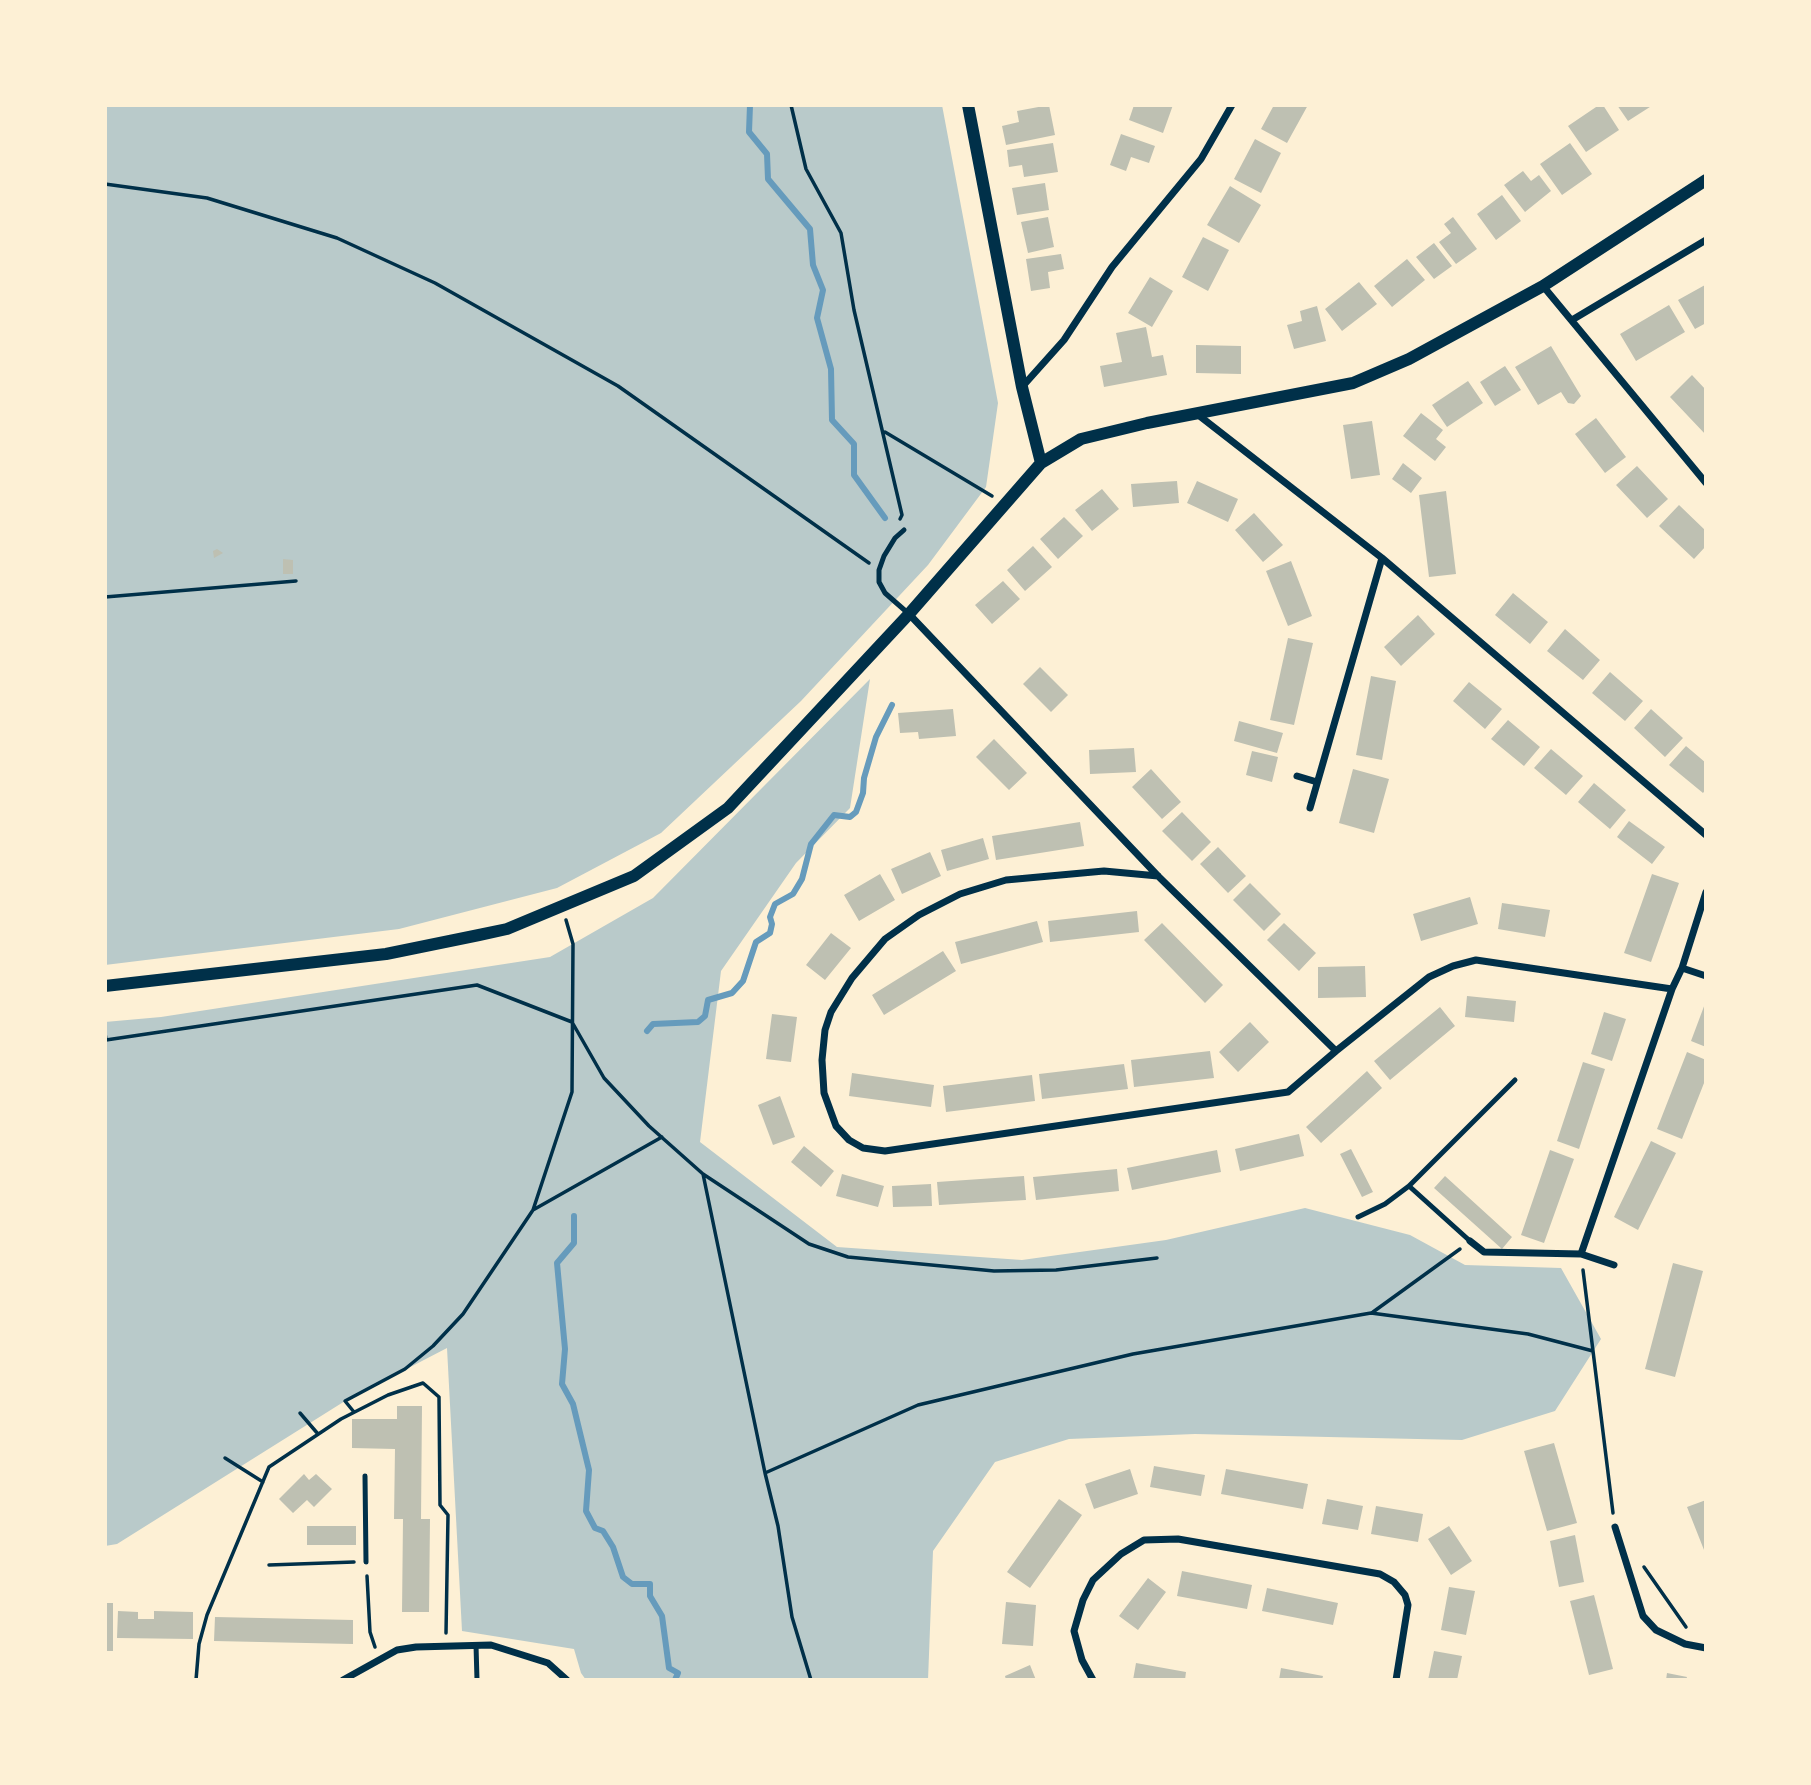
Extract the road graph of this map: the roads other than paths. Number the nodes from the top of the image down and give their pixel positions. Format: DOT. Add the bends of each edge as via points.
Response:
graph roads {
  1 [pos="968,105"];
  2 [pos="1232,105"];
  3 [pos="1706,180"];
  4 [pos="1706,240"];
  5 [pos="1543,286"];
  6 [pos="1572,320"];
  7 [pos="1021,387"];
  8 [pos="1197,414"];
  9 [pos="1041,463"];
  10 [pos="1706,483"];
  11 [pos="904,530"];
  12 [pos="1382,558"];
  13 [pos="909,614"];
  14 [pos="1297,776"];
  15 [pos="1317,782"];
  16 [pos="1310,808"];
  17 [pos="1706,835"];
  18 [pos="1158,876"];
  19 [pos="1706,892"];
  20 [pos="1682,968"];
  21 [pos="1706,976"];
  22 [pos="105,986"];
  23 [pos="1672,989"];
  24 [pos="1336,1051"];
  25 [pos="1515,1080"];
  26 [pos="1409,1186"];
  27 [pos="1358,1217"];
  28 [pos="1470,1241"];
  29 [pos="1581,1254"];
  30 [pos="1614,1265"];
  31 [pos="365,1476"];
  32 [pos="1615,1527"];
  33 [pos="366,1562"];
  34 [pos="476,1645"];
  35 [pos="1703,1647"];
  36 [pos="343,1680"];
  37 [pos="477,1680"];
  38 [pos="566,1680"];
  39 [pos="1093,1680"];
  40 [pos="1396,1680"];
  1 -- 7 [label="street"];
  2 -- 7 [label="street" via="1201,159 1112,267 1064,340"];
  3 -- 5 [label="street"];
  4 -- 6 [label="street"];
  5 -- 6 [label="street"];
  5 -- 8 [label="street" via="1409,359 1353,383"];
  6 -- 10 [label="street"];
  7 -- 9 [label="street"];
  8 -- 9 [label="street" via="1081,439"];
  8 -- 12 [label="street"];
  9 -- 13 [label="street"];
  11 -- 13 [label="lane" via="884,556 879,582"];
  12 -- 15 [label="street"];
  12 -- 17 [label="street"];
  13 -- 18 [label="street"];
  13 -- 22 [label="street" via="728,808 634,876 507,929 386,954"];
  14 -- 15 [label="street"];
  15 -- 16 [label="street"];
  18 -- 24 [label="street"];
  18 -- 24 [label="street" via="1104,871 1006,880 960,894 886,939 852,978 825,1030 824,1093 836,1126 863,1148 885,1151 1288,1092"];
  19 -- 20 [label="street"];
  20 -- 21 [label="street"];
  20 -- 23 [label="street"];
  23 -- 24 [label="street" via="1476,960 1429,977"];
  23 -- 29 [label="street"];
  25 -- 26 [label="lane"];
  26 -- 27 [label="lane"];
  26 -- 28 [label="lane"];
  28 -- 29 [label="street" via="1485,1252"];
  29 -- 30 [label="street"];
  31 -- 33 [label="lane"];
  32 -- 35 [label="street" via="1643,1616 1656,1630"];
  34 -- 36 [label="street" via="397,1650"];
  34 -- 37 [label="lane"];
  34 -- 38 [label="street" via="491,1645 548,1663"];
  39 -- 40 [label="street" via="1074,1631 1093,1580 1144,1540 1178,1539 1380,1573 1394,1582 1408,1605"];
}
